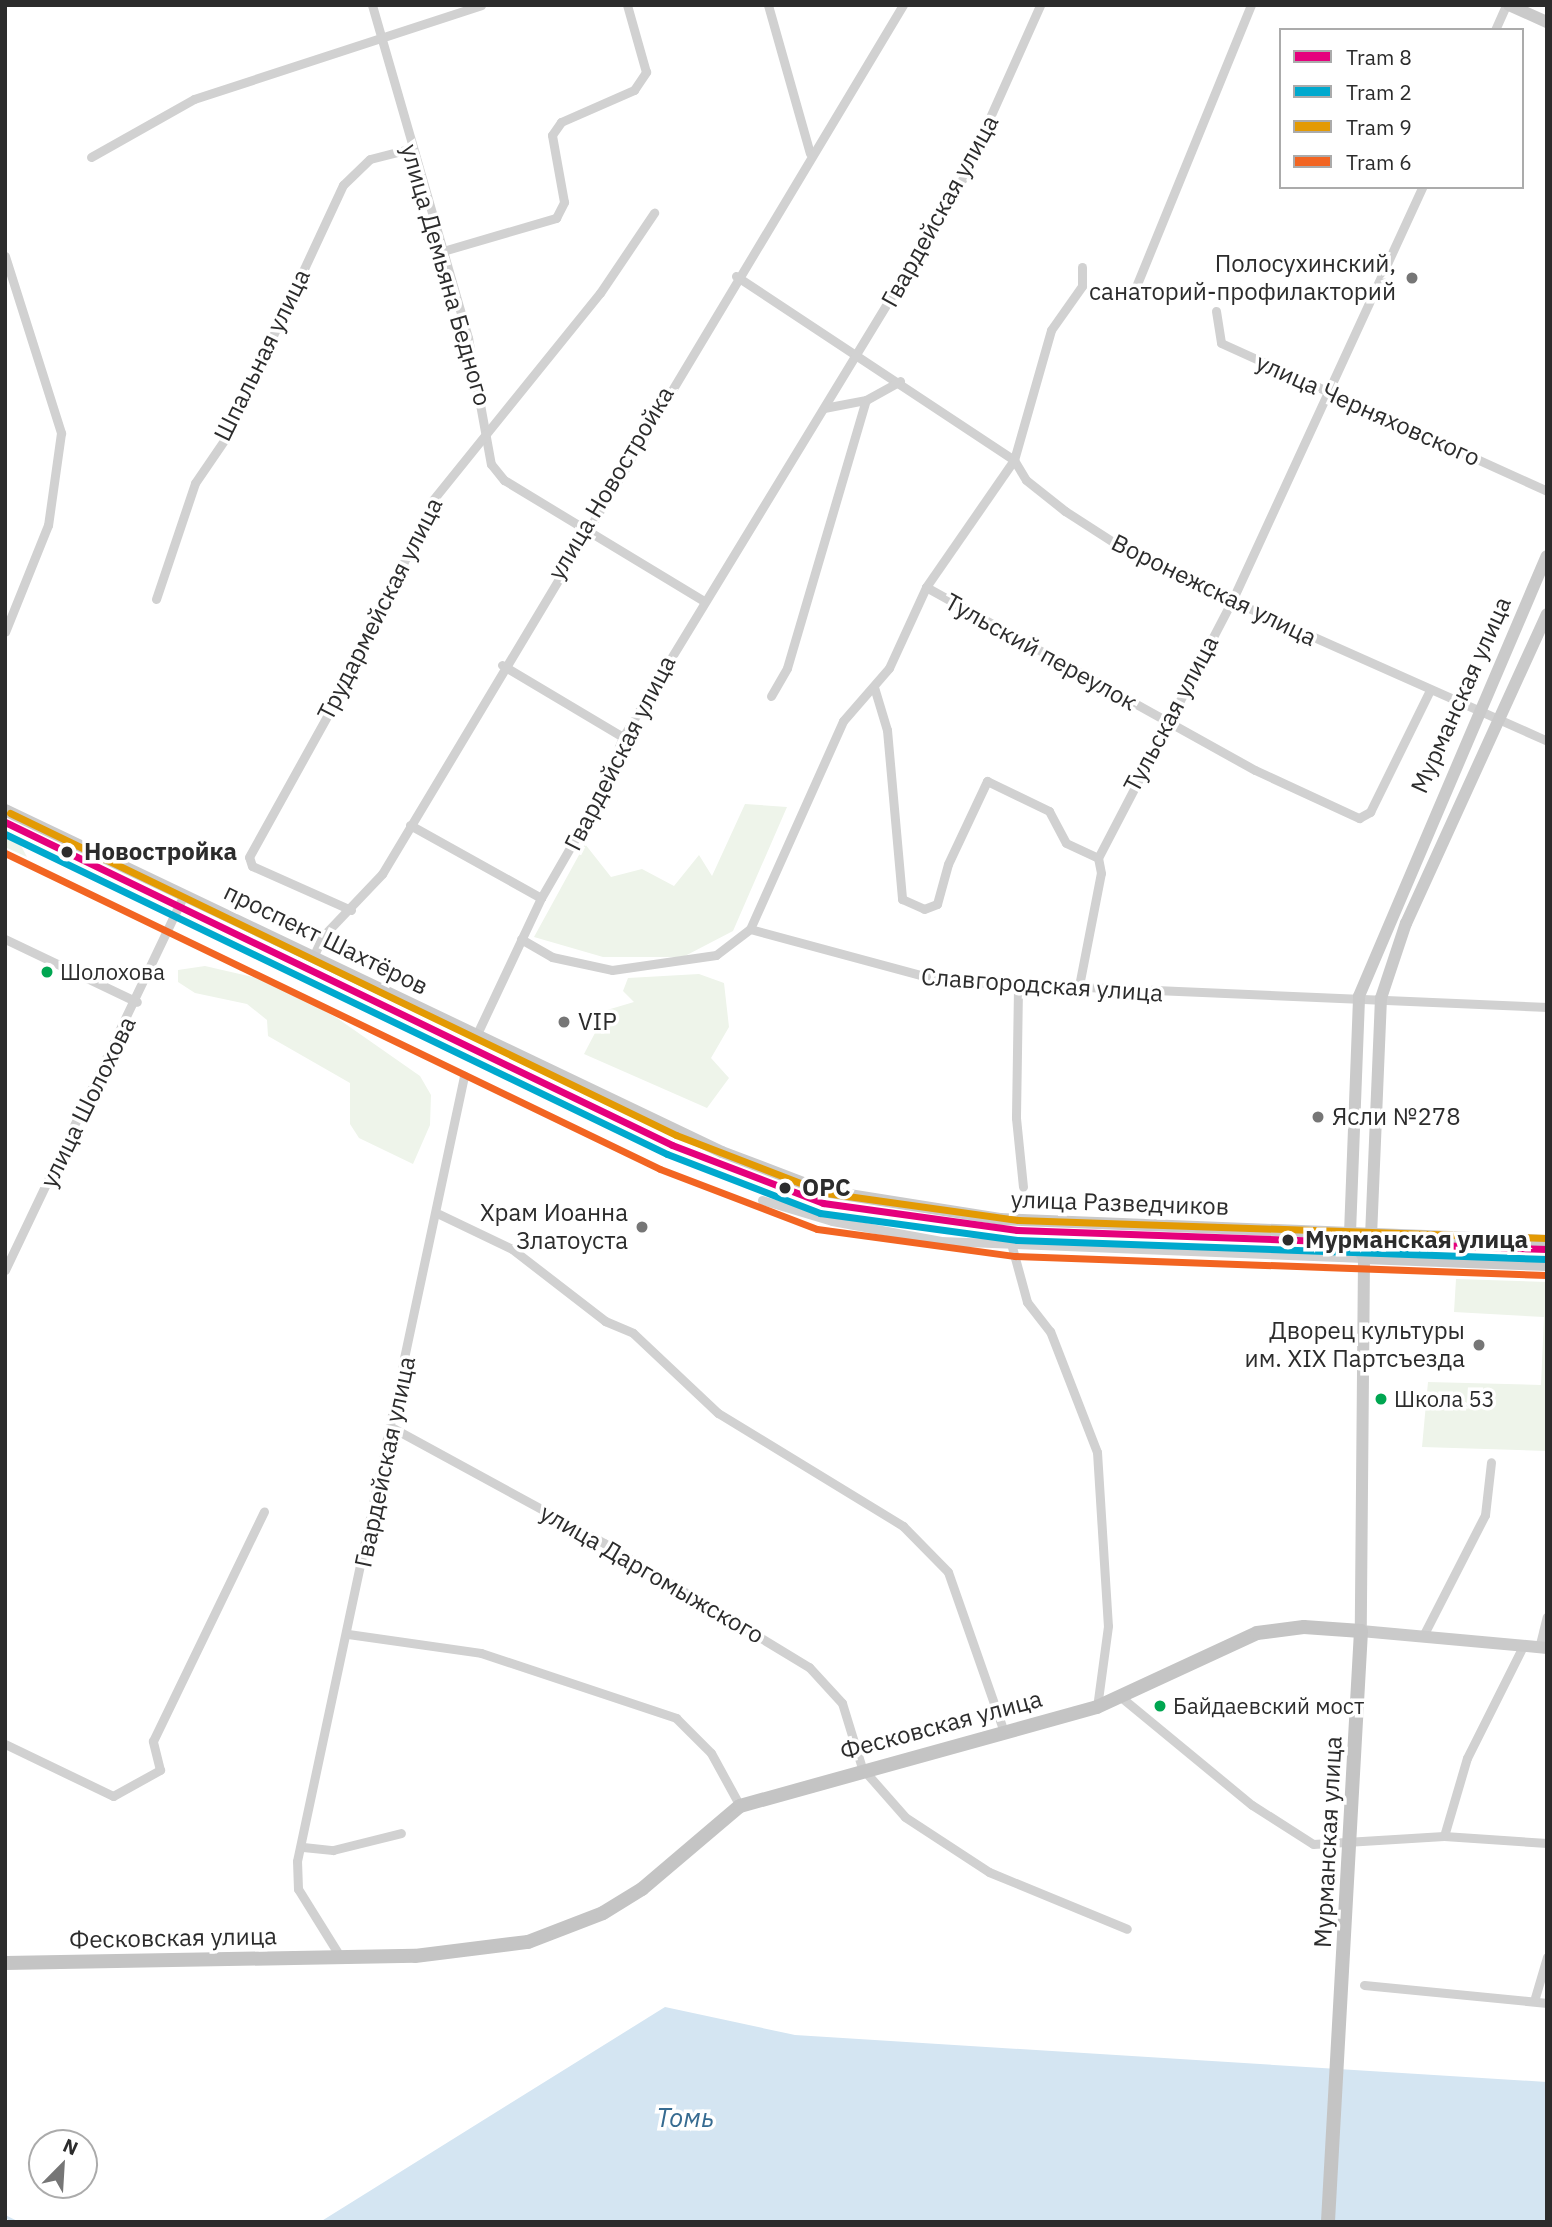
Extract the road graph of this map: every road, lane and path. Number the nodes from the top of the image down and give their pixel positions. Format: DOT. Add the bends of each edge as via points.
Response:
graph roads {
  1 [pos="372,5"];
  2 [pos="481,5"];
  3 [pos="627,5"];
  4 [pos="768,5"];
  5 [pos="903,5"];
  6 [pos="1040,5"];
  7 [pos="1251,5"];
  8 [pos="1507,5"];
  9 [pos="1547,22"];
  10 [pos="1496,28"];
  11 [pos="383,35"];
  12 [pos="410,149"];
  13 [pos="810,153"];
  14 [pos="91,157"];
  15 [pos="1421,189"];
  16 [pos="654,214"];
  17 [pos="443,251"];
  18 [pos="5,256"];
  19 [pos="1082,267"];
  20 [pos="736,276"];
  21 [pos="1135,289"];
  22 [pos="1216,311"];
  23 [pos="859,353"];
  24 [pos="900,381"];
  25 [pos="1328,392"];
  26 [pos="866,400"];
  27 [pos="824,408"];
  28 [pos="489,426"];
  29 [pos="1014,460"];
  30 [pos="1547,491"];
  31 [pos="583,531"];
  32 [pos="1547,556"];
  33 [pos="926,587"];
  34 [pos="156,599"];
  35 [pos="702,600"];
  36 [pos="1231,603"];
  37 [pos="1547,614"];
  38 [pos="5,632"];
  39 [pos="502,665"];
  40 [pos="874,687"];
  41 [pos="1430,690"];
  42 [pos="771,696"];
  43 [pos="1479,712"];
  44 [pos="1500,721"];
  45 [pos="1168,722"];
  46 [pos="623,737"];
  47 [pos="1547,741"];
  48 [pos="5,810"];
  49 [pos="410,825"];
  50 [pos="1098,858"];
  51 [pos="184,894"];
  52 [pos="541,898"];
  53 [pos="351,910"];
  54 [pos="750,929"];
  55 [pos="5,939"];
  56 [pos="521,939"];
  57 [pos="314,955"];
  58 [pos="1018,988"];
  59 [pos="1077,991"];
  60 [pos="1359,996"];
  61 [pos="1381,998"];
  62 [pos="137,1002"];
  63 [pos="1547,1007"];
  64 [pos="476,1036"];
  65 [pos="464,1076"];
  66 [pos="1023,1187"];
  67 [pos="762,1200"];
  68 [pos="439,1214"];
  69 [pos="1350,1233"];
  70 [pos="1371,1233"];
  71 [pos="1547,1241"];
  72 [pos="1012,1247"];
  73 [pos="1364,1258"];
  74 [pos="1547,1265"];
  75 [pos="5,1270"];
  76 [pos="391,1427"];
  77 [pos="1491,1462"];
  78 [pos="264,1511"];
  79 [pos="1547,1617"];
  80 [pos="1361,1631"];
  81 [pos="348,1634"];
  82 [pos="1423,1636"];
  83 [pos="1523,1646"];
  84 [pos="1543,1648"];
  85 [pos="1122,1698"];
  86 [pos="1097,1707"];
  87 [pos="1004,1732"];
  88 [pos="5,1744"];
  89 [pos="862,1768"];
  90 [pos="740,1806"];
  91 [pos="401,1833"];
  92 [pos="1444,1836"];
  93 [pos="1352,1840"];
  94 [pos="1547,1843"];
  95 [pos="303,1847"];
  96 [pos="1127,1929"];
  97 [pos="1547,1957"];
  98 [pos="341,1958"];
  99 [pos="5,1963"];
  100 [pos="1364,1985"];
  101 [pos="1534,2001"];
  102 [pos="1547,2003"];
  103 [pos="1328,2222"];
  1 -- 11 [label="street, улица Демьяна Бедного"];
  2 -- 11 [label="street"];
  3 -- 17 [label="street" via="646,72 634,90 561,122 552,135 564,202 556,218"];
  4 -- 13 [label="street"];
  5 -- 13 [label="street, улица Новостройка"];
  6 -- 23 [label="street, Гвардейская улица" via="961,182"];
  7 -- 21 [label="street"];
  8 -- 9 [label="main road"];
  8 -- 10 [label="street"];
  11 -- 12 [label="street, улица Демьяна Бедного"];
  11 -- 14 [label="street" via="194,99"];
  12 -- 17 [label="street, улица Демьяна Бедного"];
  12 -- 34 [label="street, Шпальная улица" via="370,159 343,185 225,439 195,484"];
  13 -- 20 [label="street, улица Новостройка"];
  15 -- 25 [label="street, Тульская улица"];
  16 -- 28 [label="street, Трудармейская улица" via="600,293"];
  17 -- 28 [label="street, улица Демьяна Бедного"];
  18 -- 38 [label="street" via="61,433 48,525"];
  19 -- 29 [label="street" via="1082,286 1051,330"];
  20 -- 23 [label="street, Воронежская улица"];
  20 -- 31 [label="street, улица Новостройка"];
  22 -- 25 [label="street, улица Черняховского" via="1221,343"];
  23 -- 24 [label="street, Воронежская улица"];
  23 -- 27 [label="street, Гвардейская улица"];
  24 -- 26 [label="street"];
  24 -- 29 [label="street, Воронежская улица"];
  25 -- 30 [label="street, улица Черняховского"];
  25 -- 36 [label="street, Тульская улица"];
  26 -- 27 [label="street"];
  26 -- 42 [label="street" via="787,668"];
  27 -- 35 [label="street, Гвардейская улица"];
  28 -- 31 [label="street, улица Демьяна Бедного" via="485,445 504,480"];
  28 -- 53 [label="street, Трудармейская улица" via="412,536 360,657 248,857 252,866"];
  29 -- 33 [label="street"];
  29 -- 36 [label="street, Воронежская улица" via="1026,480 1098,534"];
  31 -- 35 [label="street, улица Демьяна Бедного"];
  31 -- 39 [label="street, улица Новостройка"];
  32 -- 43 [label="main road, Мурманская улица"];
  33 -- 40 [label="street"];
  33 -- 45 [label="street, Тульский переулок"];
  35 -- 46 [label="street, Гвардейская улица"];
  36 -- 41 [label="street, Воронежская улица"];
  36 -- 45 [label="street, Тульская улица"];
  37 -- 44 [label="main road, Мурманская улица"];
  39 -- 46 [label="street"];
  39 -- 49 [label="street, улица Новостройка"];
  40 -- 50 [label="street" via="887,730 897,887 913,907 932,909 937,904 987,781 1049,811 1066,843"];
  40 -- 54 [label="street" via="843,721 816,770"];
  41 -- 43 [label="street, Воронежская улица"];
  41 -- 45 [label="street, Тульский переулок" via="1366,818 1255,770"];
  43 -- 44 [label="street, Воронежская улица"];
  43 -- 60 [label="main road, Мурманская улица"];
  44 -- 47 [label="street, Воронежская улица"];
  44 -- 61 [label="main road, Мурманская улица" via="1406,923"];
  45 -- 50 [label="street, Тульская улица"];
  46 -- 52 [label="street, Гвардейская улица" via="597,801"];
  48 -- 51 [label="main road, проспект Шахтёров"];
  49 -- 52 [label="street"];
  49 -- 53 [label="street, улица Новостройка" via="372,891"];
  50 -- 59 [label="street, Тульская улица" via="1101,873"];
  51 -- 57 [label="main road, проспект Шахтёров"];
  51 -- 62 [label="street, улица Шолохова"];
  52 -- 56 [label="street, Гвардейская улица"];
  53 -- 57 [label="street, улица Новостройка"];
  54 -- 56 [label="street" via="716,955 612,970 552,957"];
  54 -- 58 [label="street, Славгородская улица" via="901,974"];
  55 -- 62 [label="street"];
  56 -- 64 [label="street, Гвардейская улица"];
  57 -- 64 [label="main road, проспект Шахтёров"];
  58 -- 59 [label="street, Славгородская улица"];
  58 -- 66 [label="street" via="1016,1118"];
  59 -- 60 [label="street, Славгородская улица" via="1287,1000"];
  60 -- 61 [label="street, Славгородская улица"];
  60 -- 69 [label="main road, Мурманская улица"];
  61 -- 63 [label="street, Славгородская улица"];
  61 -- 70 [label="main road, Мурманская улица"];
  62 -- 75 [label="street, улица Шолохова"];
  64 -- 69 [label="main road, улица Разведчиков" via="722,1152 861,1199 1000,1219"];
  65 -- 68 [label="street, Гвардейская улица"];
  67 -- 72 [label="street, улица Разведчиков" via="875,1231"];
  68 -- 76 [label="street, Гвардейская улица"];
  68 -- 87 [label="street" via="512,1249 605,1321 633,1333 718,1413 903,1526 948,1572"];
  69 -- 70 [label="main road, улица Разведчиков"];
  69 -- 73 [label="main road, Мурманская улица"];
  70 -- 71 [label="main road, улица Разведчиков"];
  70 -- 73 [label="main road, Мурманская улица"];
  72 -- 73 [label="street, улица Разведчиков"];
  72 -- 86 [label="street" via="1027,1302 1049,1331 1097,1452 1108,1626"];
  73 -- 74 [label="main road, улица Разведчиков"];
  73 -- 80 [label="main road, Мурманская улица"];
  76 -- 81 [label="street, Гвардейская улица"];
  76 -- 89 [label="street, улица Даргомыжского" via="604,1543 809,1667 842,1703"];
  77 -- 82 [label="street" via="1485,1515"];
  78 -- 88 [label="street" via="153,1741 160,1770 113,1796"];
  79 -- 84 [label="street"];
  80 -- 82 [label="main road"];
  80 -- 85 [label="main road, Фесковская улица" via="1304,1627 1257,1633"];
  80 -- 93 [label="main road, Мурманская улица"];
  81 -- 90 [label="street" via="481,1653 676,1718 711,1754"];
  81 -- 95 [label="street, Гвардейская улица"];
  82 -- 83 [label="main road"];
  83 -- 84 [label="main road"];
  83 -- 92 [label="street" via="1467,1758"];
  85 -- 86 [label="main road, Фесковская улица"];
  85 -- 93 [label="street" via="1300,1837 1326,1846"];
  86 -- 87 [label="main road, Фесковская улица"];
  87 -- 89 [label="main road, Фесковская улица"];
  89 -- 90 [label="main road, Фесковская улица"];
  89 -- 96 [label="street, улица Даргомыжского" via="882,1798 938,1842 989,1872"];
  90 -- 98 [label="main road, Фесковская улица" via="642,1889 566,1930 490,1950"];
  91 -- 95 [label="street" via="333,1850"];
  92 -- 93 [label="street"];
  92 -- 94 [label="street"];
  93 -- 103 [label="main road, Мурманская улица"];
  95 -- 98 [label="street, Фесковская улица" via="298,1889"];
  97 -- 101 [label="street"];
  98 -- 99 [label="main road, Фесковская улица"];
  100 -- 101 [label="street"];
  101 -- 102 [label="street"];
}
